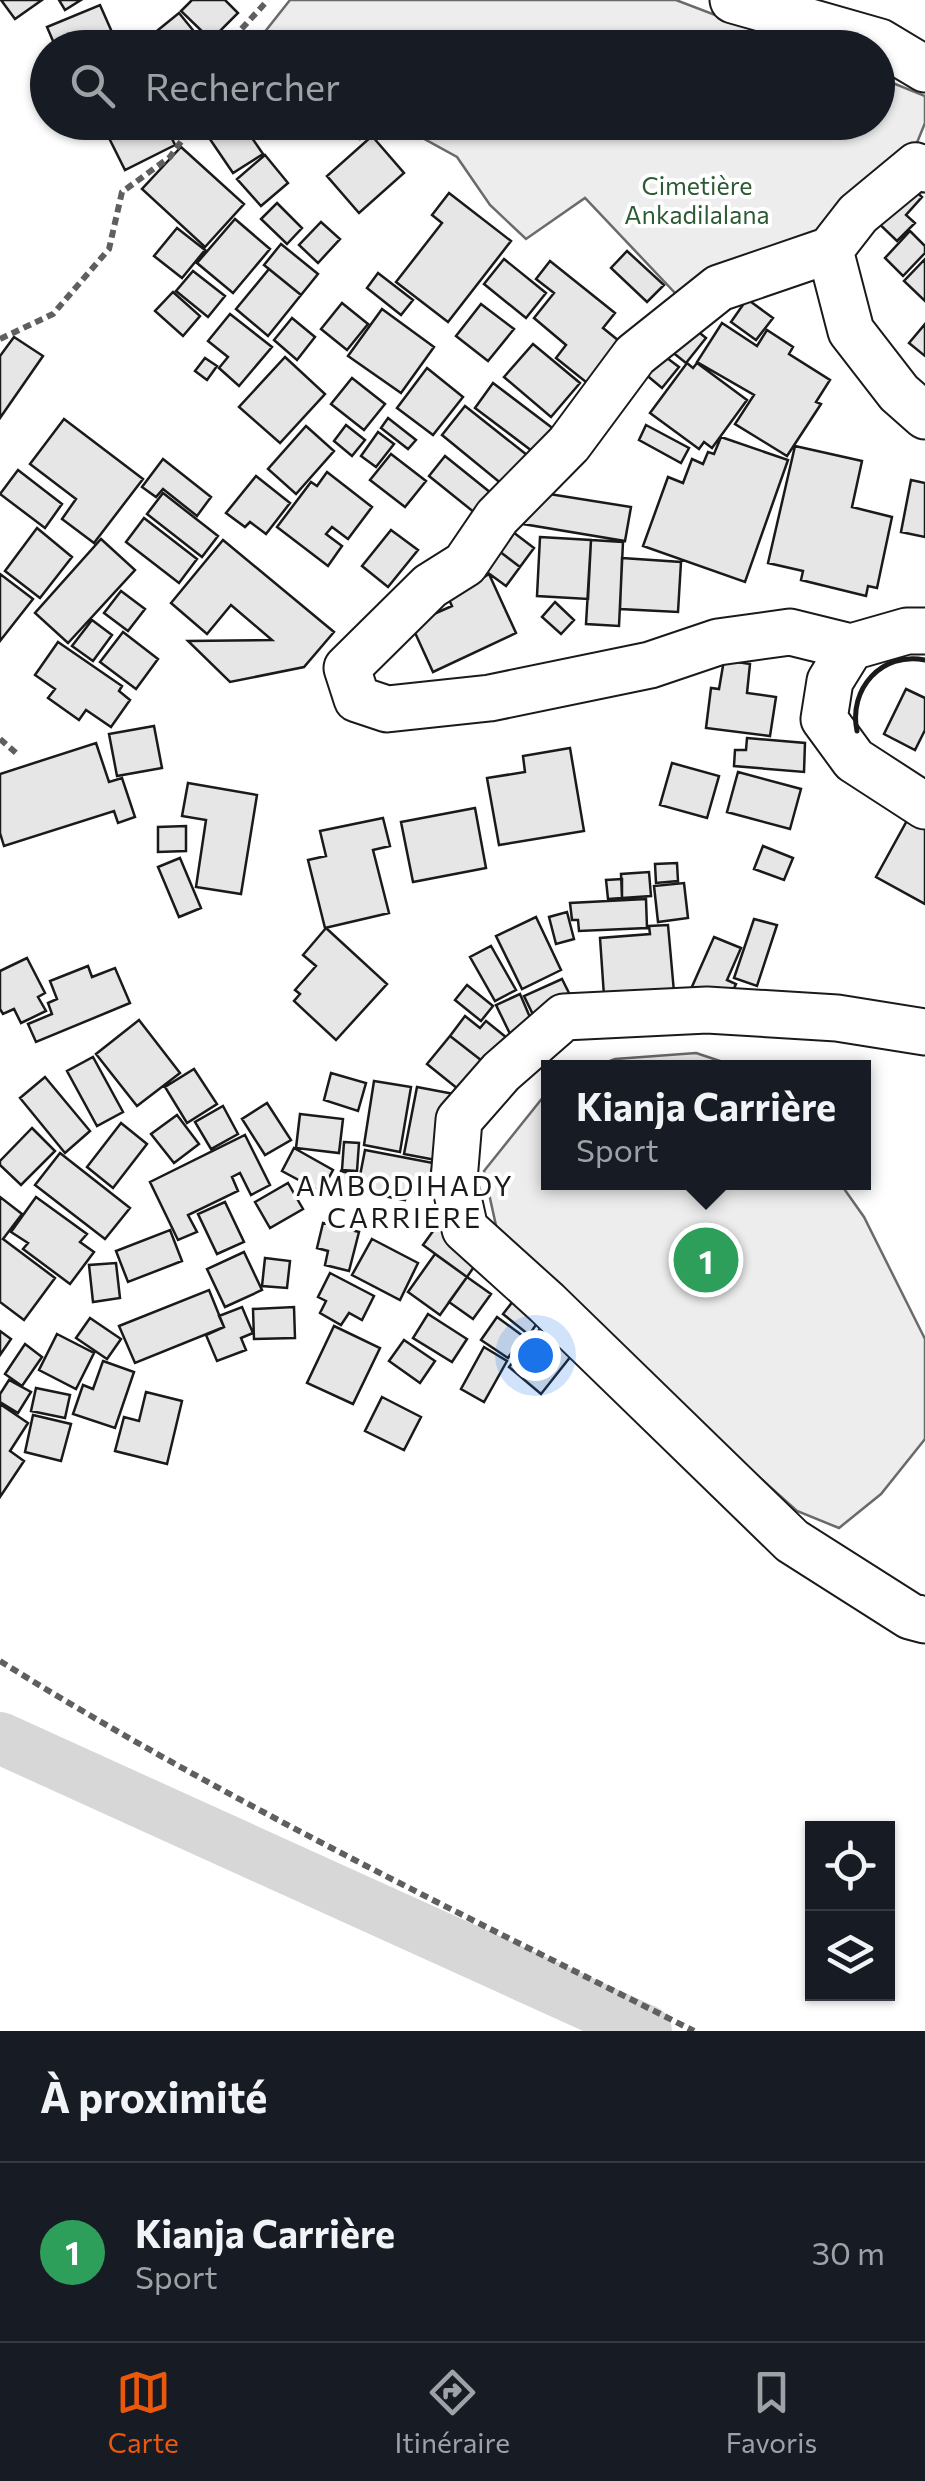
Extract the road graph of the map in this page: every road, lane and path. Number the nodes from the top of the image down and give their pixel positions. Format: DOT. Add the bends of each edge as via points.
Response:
graph roads {
  1 [pos="268,0"];
  2 [pos="733,0"];
  3 [pos="240,30"];
  4 [pos="838,30"];
  5 [pos="895,51"];
  6 [pos="925,69"];
  7 [pos="182,140"];
  8 [pos="925,169"];
  9 [pos="830,250"];
  10 [pos="0,339"];
  11 [pos="925,416"];
  12 [pos="925,631"];
  13 [pos="851,646"];
  14 [pos="0,739"];
  15 [pos="16,753"];
  16 [pos="925,806"];
  17 [pos="925,1032"];
  18 [pos="925,1620"];
  19 [pos="0,1661"];
  20 [pos="694,2031"];
  1 -- 3 [label="path"];
  2 -- 4 [label="street"];
  5 -- 6 [label="street"];
  7 -- 10 [label="path" via="122,192 109,249 52,314"];
  8 -- 9 [label="street" via="916,166 858,214"];
  9 -- 11 [label="street" via="851,331 898,393"];
  9 -- 13 [label="street" via="719,288 635,354 465,564 430,586 347,668 356,699 387,709 490,698 650,665 718,642 790,632"];
  12 -- 13 [label="street"];
  13 -- 16 [label="street" via="830,681 824,718 854,760"];
  14 -- 15 [label="path"];
  17 -- 18 [label="street" via="708,1010 564,1017 500,1072 460,1120 454,1180 465,1229 792,1541"];
  19 -- 20 [label="path" via="102,1725 293,1828"];
}
